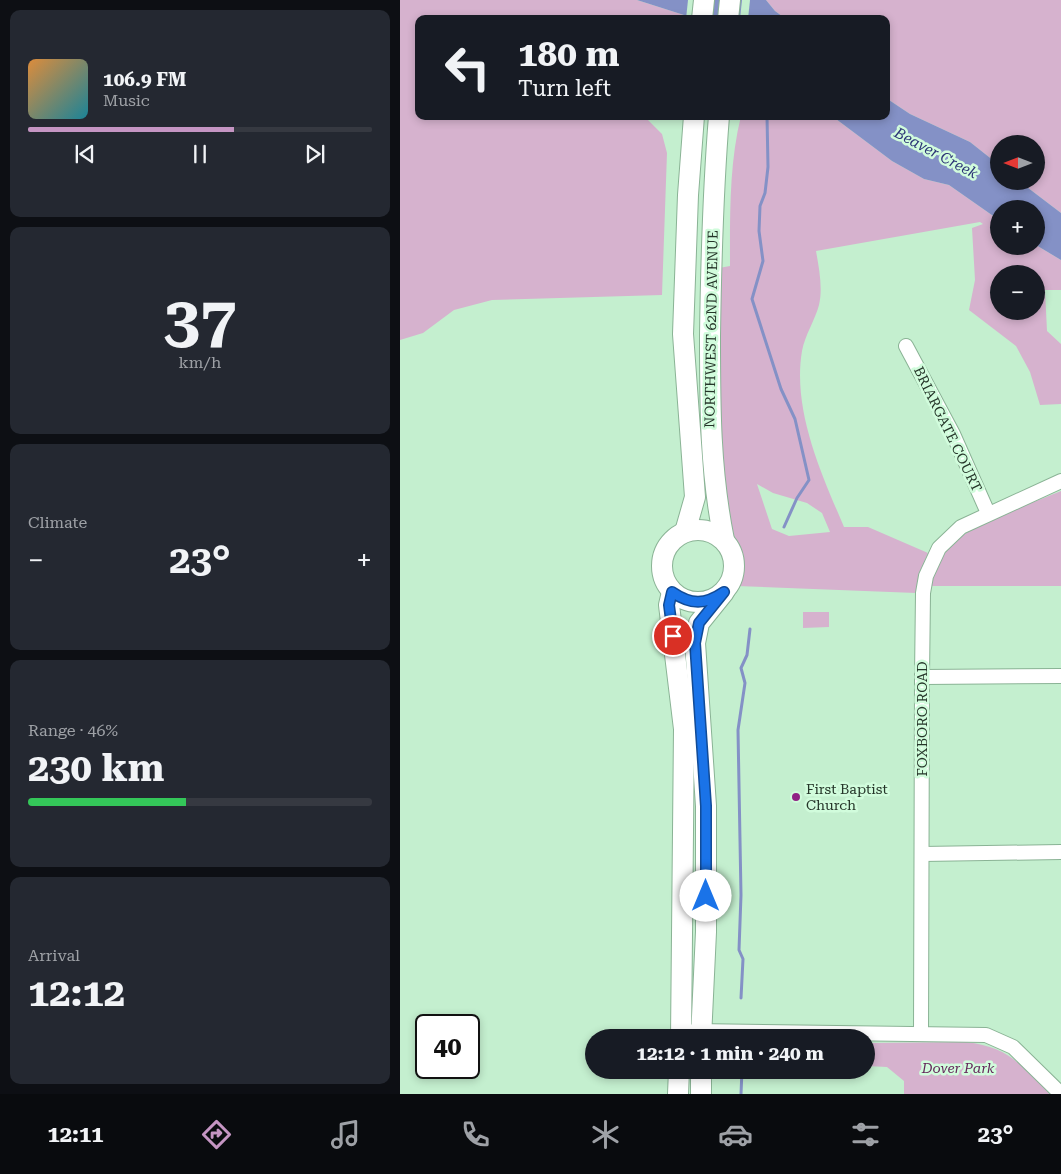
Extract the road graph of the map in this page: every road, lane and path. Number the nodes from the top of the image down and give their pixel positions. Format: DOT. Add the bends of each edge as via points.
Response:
graph roads {
  1 [pos="704,0"];
  2 [pos="730,0"];
  3 [pos="702,15"];
  4 [pos="728,15"];
  5 [pos="694,120"];
  6 [pos="719,120"];
  7 [pos="906,346"];
  8 [pos="1061,481"];
  9 [pos="988,513"];
  10 [pos="684,532"];
  11 [pos="724,540"];
  12 [pos="672,592"];
  13 [pos="724,592"];
  14 [pos="922,676"];
  15 [pos="1061,676"];
  16 [pos="1061,852"];
  17 [pos="922,854"];
  18 [pos="681,1029"];
  19 [pos="702,1029"];
  20 [pos="875,1034"];
  21 [pos="922,1034"];
  22 [pos="679,1079"];
  23 [pos="701,1079"];
  24 [pos="678,1094"];
  25 [pos="701,1094"];
  26 [pos="1061,1094"];
  1 -- 3 [label="street"];
  2 -- 4 [label="street"];
  5 -- 10 [label="street, NORTHWEST 62ND AVENUE" via="683,334 695,497"];
  6 -- 11 [label="street, NORTHWEST 62ND AVENUE" via="710,297 710,416 714,488"];
  7 -- 9 [label="street, BRIARGATE COURT" via="953,434"];
  8 -- 9 [label="street, FOXBORO ROAD"];
  9 -- 14 [label="street, FOXBORO ROAD" via="948,537 931,562 923,593"];
  10 -- 11 [label="street" via="713,532"];
  10 -- 12 [label="street" via="665,552 662,566 664,580"];
  11 -- 13 [label="street" via="732,552 735,566 732,580"];
  12 -- 13 [label="street" via="684,600 698,603 712,600"];
  12 -- 18 [label="street" via="669,605 684,729"];
  13 -- 19 [label="street" via="699,623 695,643 706,806"];
  14 -- 15 [label="street"];
  14 -- 17 [label="street, FOXBORO ROAD"];
  16 -- 17 [label="street"];
  17 -- 21 [label="street, FOXBORO ROAD"];
  20 -- 21 [label="street"];
  21 -- 26 [label="street" via="969,1033 1001,1040 1026,1058"];
  22 -- 24 [label="street"];
  23 -- 25 [label="street"];
}
